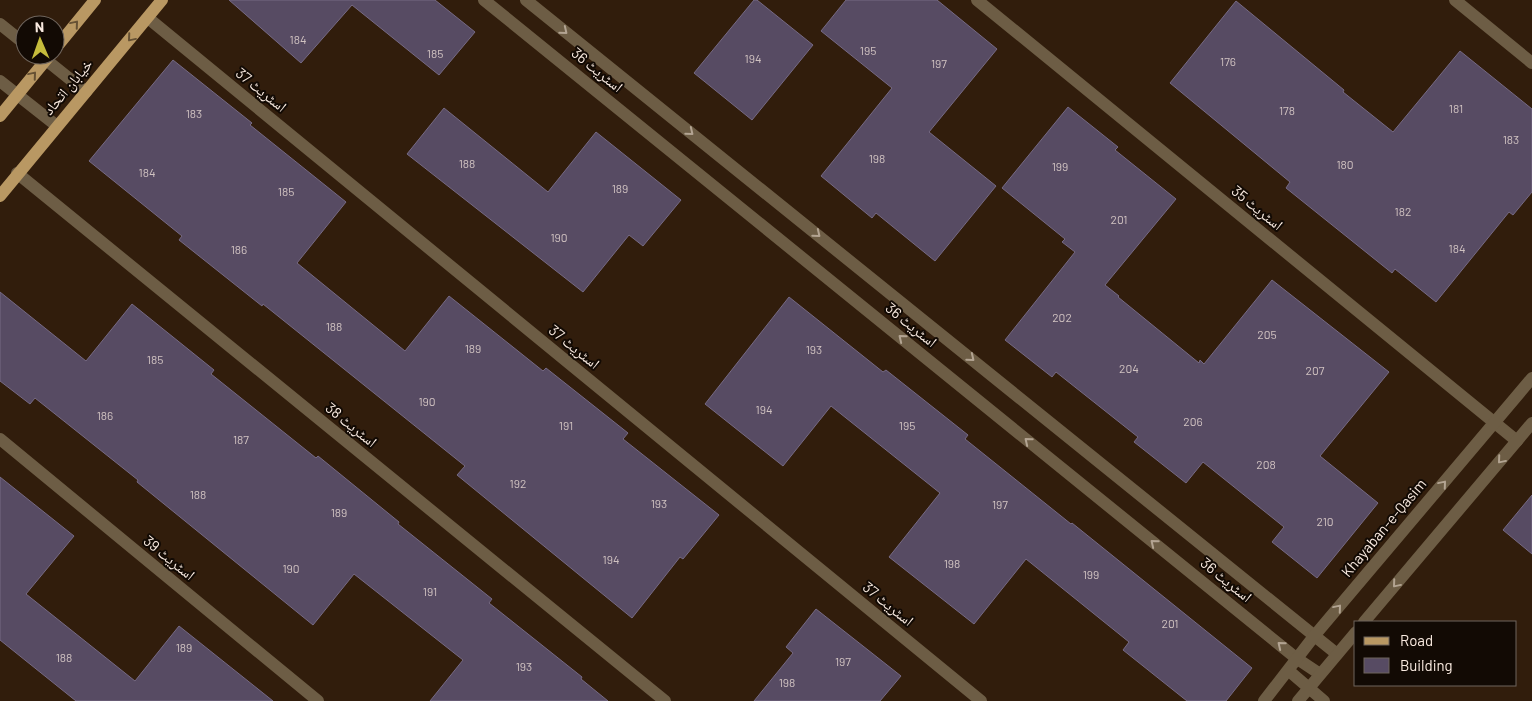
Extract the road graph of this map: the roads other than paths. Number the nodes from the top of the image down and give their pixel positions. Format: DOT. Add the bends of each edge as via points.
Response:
graph roads {
  1 [pos="95,0"];
  2 [pos="162,0"];
  3 [pos="484,0"];
  4 [pos="526,0"];
  5 [pos="977,0"];
  6 [pos="1455,0"];
  7 [pos="148,18"];
  8 [pos="0,24"];
  9 [pos="15,36"];
  10 [pos="65,37"];
  11 [pos="1532,63"];
  12 [pos="39,65"];
  13 [pos="54,65"];
  14 [pos="0,81"];
  15 [pos="86,92"];
  16 [pos="17,95"];
  17 [pos="0,116"];
  18 [pos="57,126"];
  19 [pos="17,173"];
  20 [pos="0,196"];
  21 [pos="1532,378"];
  22 [pos="1495,423"];
  23 [pos="1532,423"];
  24 [pos="0,439"];
  25 [pos="1517,440"];
  26 [pos="1365,621"];
  27 [pos="1354,634"];
  28 [pos="1315,635"];
  29 [pos="1338,654"];
  30 [pos="1296,658"];
  31 [pos="1288,670"];
  32 [pos="1320,674"];
  33 [pos="1308,688"];
  34 [pos="318,701"];
  35 [pos="665,701"];
  36 [pos="981,701"];
  37 [pos="1265,701"];
  38 [pos="1298,701"];
  39 [pos="1324,701"];
  10 -- 1 [label="main road, one-way"];
  2 -- 7 [label="main road, خیابان اتحاد"];
  30 -- 3 [label="street, اسٹریٹ 36, one-way"];
  4 -- 28 [label="street, اسٹریٹ 36, one-way"];
  5 -- 22 [label="street, اسٹریٹ 35"];
  6 -- 11 [label="street"];
  7 -- 15 [label="main road, خیابان اتحاد, one-way"];
  7 -- 36 [label="street, اسٹریٹ 37"];
  8 -- 9 [label="street"];
  16 -- 12 [label="main road, one-way"];
  13 -- 15 [label="street"];
  14 -- 16 [label="street"];
  15 -- 18 [label="main road, خیابان اتحاد"];
  16 -- 17 [label="main road"];
  16 -- 18 [label="street"];
  18 -- 19 [label="main road, خیابان اتحاد"];
  19 -- 20 [label="main road, خیابان اتحاد"];
  19 -- 35 [label="street, اسٹریٹ 38"];
  21 -- 22 [label="street, Khayaban-e-Qasim"];
  22 -- 25 [label="street, اسٹریٹ 35"];
  28 -- 22 [label="street, Khayaban-e-Qasim, one-way"];
  23 -- 25 [label="street"];
  24 -- 34 [label="street, اسٹریٹ 39"];
  25 -- 26 [label="street, one-way"];
  27 -- 29 [label="street"];
  28 -- 29 [label="street, اسٹریٹ 36"];
  28 -- 30 [label="street, Khayaban-e-Qasim"];
  29 -- 32 [label="street"];
  30 -- 31 [label="street, Khayaban-e-Qasim"];
  30 -- 32 [label="street, اسٹریٹ 36"];
  31 -- 33 [label="street"];
  31 -- 37 [label="street, Khayaban-e-Qasim"];
  32 -- 33 [label="street"];
  33 -- 38 [label="street"];
  33 -- 39 [label="street"];
}
